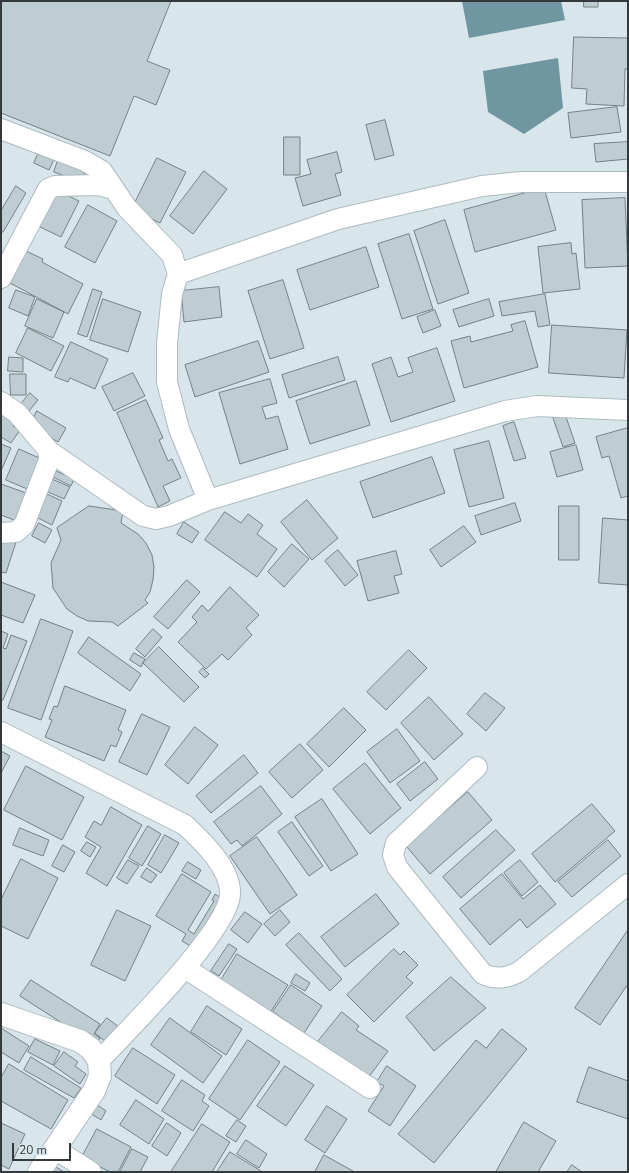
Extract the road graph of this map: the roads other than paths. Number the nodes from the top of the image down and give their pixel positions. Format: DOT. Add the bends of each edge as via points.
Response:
graph roads {
  1 [pos="1,129"];
  2 [pos="628,182"];
  3 [pos="114,190"];
  4 [pos="178,274"];
  5 [pos="1,278"];
  6 [pos="1,402"];
  7 [pos="628,410"];
  8 [pos="49,452"];
  9 [pos="208,500"];
  10 [pos="1,533"];
  11 [pos="1,732"];
  12 [pos="477,767"];
  13 [pos="628,884"];
  14 [pos="185,968"];
  15 [pos="1,1014"];
  16 [pos="100,1061"];
  17 [pos="370,1088"];
  18 [pos="55,1149"];
  19 [pos="39,1172"];
  20 [pos="91,1172"];
  1 -- 3 [label="street" via="102,170"];
  2 -- 4 [label="street" via="521,182 482,186 338,219"];
  3 -- 4 [label="street" via="127,208 172,255"];
  3 -- 5 [label="street" via="98,185 55,186 48,189"];
  4 -- 9 [label="street" via="171,301 167,382 179,429"];
  6 -- 8 [label="street" via="17,414"];
  7 -- 9 [label="street" via="537,406 505,411"];
  8 -- 9 [label="street" via="143,516 156,519 169,516"];
  8 -- 10 [label="street" via="49,460 24,525 16,532"];
  11 -- 14 [label="street" via="184,824 205,844 224,871 230,894 223,917"];
  12 -- 13 [label="street" via="396,843 393,855 397,867 483,974 492,978 507,977 519,972"];
  14 -- 16 [label="street"];
  14 -- 17 [label="street"];
  15 -- 16 [label="street" via="80,1041 91,1049"];
  16 -- 18 [label="street" via="100,1076 94,1091"];
  18 -- 19 [label="street"];
  18 -- 20 [label="street"];
}
